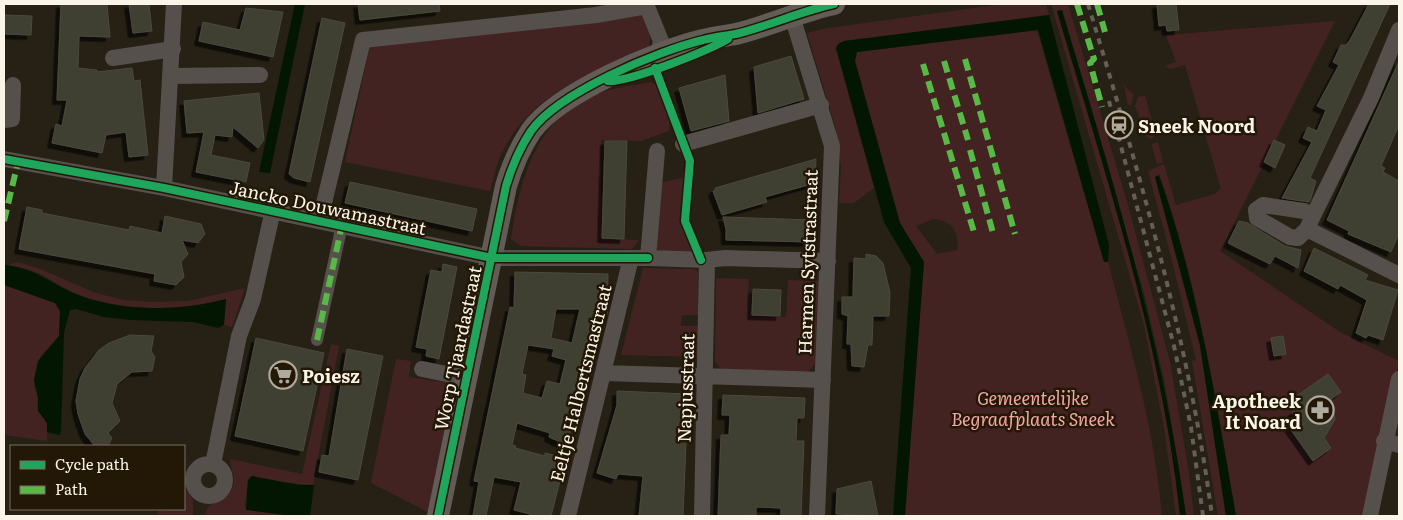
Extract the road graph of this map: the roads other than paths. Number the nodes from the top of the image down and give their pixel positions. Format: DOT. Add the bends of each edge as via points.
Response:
graph roads {
  1 [pos="174,4"];
  2 [pos="834,4"];
  3 [pos="647,5"];
  4 [pos="792,16"];
  5 [pos="1399,30"];
  6 [pos="173,50"];
  7 [pos="113,58"];
  8 [pos="656,62"];
  9 [pos="260,75"];
  10 [pos="171,76"];
  11 [pos="13,85"];
  12 [pos="821,105"];
  13 [pos="4,120"];
  14 [pos="683,144"];
  15 [pos="657,151"];
  16 [pos="4,159"];
  17 [pos="164,188"];
  18 [pos="273,210"];
  19 [pos="320,220"];
  20 [pos="342,225"];
  21 [pos="492,258"];
  22 [pos="631,258"];
  23 [pos="648,258"];
  24 [pos="708,260"];
  25 [pos="828,261"];
  26 [pos="1397,269"];
  27 [pos="317,340"];
  28 [pos="422,369"];
  29 [pos="604,373"];
  30 [pos="705,376"];
  31 [pos="466,378"];
  32 [pos="1399,379"];
  33 [pos="823,380"];
  34 [pos="1392,443"];
  35 [pos="213,464"];
  36 [pos="438,516"];
  37 [pos="568,516"];
  38 [pos="702,516"];
  39 [pos="817,516"];
  40 [pos="1370,516"];
  1 -- 6 [label="street"];
  2 -- 4 [label="main road, Worp Tjaardastraat"];
  3 -- 8 [label="street" via="661,42"];
  3 -- 19 [label="street" via="596,15 363,40"];
  4 -- 8 [label="main road, Worp Tjaardastraat" via="736,34 711,48"];
  4 -- 12 [label="street, Harmen Sytstrastraat"];
  5 -- 26 [label="street" via="1371,98 1310,222"];
  6 -- 7 [label="street"];
  6 -- 10 [label="street"];
  8 -- 21 [label="main road, Worp Tjaardastraat" via="616,81 603,81 578,92 552,110 532,130 514,160"];
  9 -- 10 [label="street"];
  10 -- 17 [label="street"];
  11 -- 13 [label="street" via="12,119"];
  12 -- 14 [label="street"];
  12 -- 25 [label="street, Harmen Sytstrastraat" via="832,146"];
  15 -- 23 [label="street"];
  16 -- 17 [label="street, Jancko Douwamastraat"];
  17 -- 18 [label="street, Jancko Douwamastraat"];
  18 -- 19 [label="street, Jancko Douwamastraat"];
  18 -- 35 [label="street, Jancko Douwamastraat" via="253,299 239,336"];
  19 -- 20 [label="street, Jancko Douwamastraat"];
  20 -- 21 [label="street, Jancko Douwamastraat"];
  20 -- 27 [label="street"];
  21 -- 22 [label="street, Jancko Douwamastraat"];
  21 -- 31 [label="main road, Worp Tjaardastraat"];
  22 -- 23 [label="street, Jancko Douwamastraat"];
  22 -- 29 [label="street, Eeltje Halbertsmastraat"];
  23 -- 24 [label="street"];
  24 -- 25 [label="street"];
  24 -- 30 [label="street, Napjusstraat"];
  25 -- 33 [label="street, Harmen Sytstrastraat"];
  28 -- 31 [label="street, Worp Tjaardastraat"];
  29 -- 30 [label="street"];
  29 -- 37 [label="street, Eeltje Halbertsmastraat"];
  30 -- 33 [label="street"];
  30 -- 38 [label="street, Napjusstraat"];
  31 -- 36 [label="main road, Worp Tjaardastraat"];
  32 -- 34 [label="street"];
  33 -- 39 [label="street, Harmen Sytstrastraat"];
  34 -- 40 [label="street"];
}
